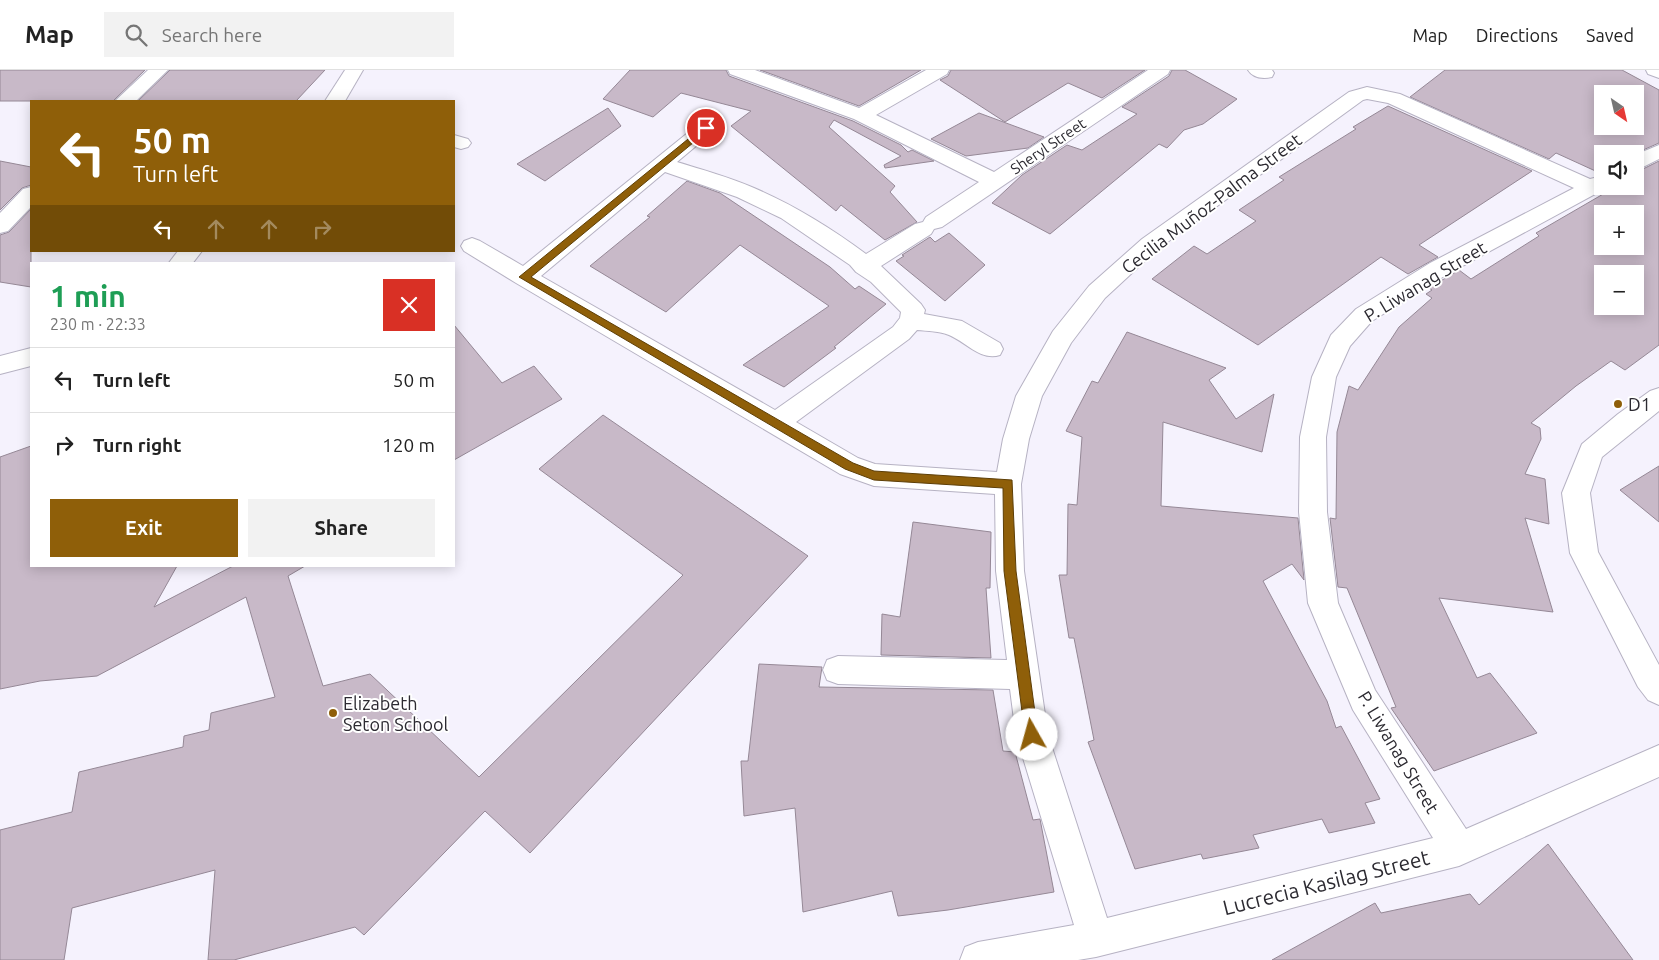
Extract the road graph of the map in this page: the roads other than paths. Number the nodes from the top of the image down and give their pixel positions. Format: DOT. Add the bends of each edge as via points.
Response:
graph roads {
  1 [pos="159,70"];
  2 [pos="354,70"];
  3 [pos="737,70"];
  4 [pos="940,70"];
  5 [pos="1162,70"];
  6 [pos="1655,70"];
  7 [pos="1659,72"];
  8 [pos="127,100"];
  9 [pos="335,100"];
  10 [pos="860,115"];
  11 [pos="706,128"];
  12 [pos="1659,151"];
  13 [pos="1644,159"];
  14 [pos="662,164"];
  15 [pos="995,181"];
  16 [pos="1594,183"];
  17 [pos="1594,185"];
  18 [pos="30,195"];
  19 [pos="0,226"];
  20 [pos="472,246"];
  21 [pos="190,252"];
  22 [pos="182,262"];
  23 [pos="864,266"];
  24 [pos="524,277"];
  25 [pos="911,320"];
  26 [pos="990,348"];
  27 [pos="30,357"];
  28 [pos="0,365"];
  29 [pos="1659,398"];
  30 [pos="775,424"];
  31 [pos="1008,484"];
  32 [pos="838,670"];
  33 [pos="1024,674"];
  34 [pos="1659,690"];
  35 [pos="1659,760"];
  36 [pos="1459,849"];
  37 [pos="1096,939"];
  38 [pos="978,960"];
  1 -- 8 [label="street"];
  2 -- 9 [label="street"];
  3 -- 10 [label="street"];
  4 -- 10 [label="street"];
  5 -- 15 [label="street, Sheryl Street"];
  6 -- 7 [label="street"];
  10 -- 15 [label="street"];
  11 -- 14 [label="street"];
  12 -- 13 [label="street"];
  14 -- 23 [label="street" via="746,193 791,216"];
  14 -- 24 [label="street"];
  15 -- 23 [label="street, Sheryl Street"];
  16 -- 31 [label="street, Cecilia Muñoz-Palma Street" via="1393,98 1367,93 1356,96 1150,244 1097,292 1062,337 1029,396 1016,439"];
  17 -- 36 [label="street, P. Liwanag Street" via="1438,269 1364,315 1340,341 1324,377 1313,437 1313,512 1323,603 1364,700"];
  18 -- 19 [label="street"];
  20 -- 24 [label="street"];
  21 -- 22 [label="street"];
  23 -- 25 [label="street" via="900,294 913,310"];
  24 -- 30 [label="street"];
  25 -- 26 [label="street" via="954,327"];
  25 -- 30 [label="street" via="901,333"];
  27 -- 28 [label="street"];
  29 -- 34 [label="street" via="1591,451 1576,493 1584,553 1644,669"];
  30 -- 31 [label="street" via="849,466 874,475"];
  31 -- 33 [label="street, Cecilia Muñoz-Palma Street" via="1010,571"];
  32 -- 33 [label="street"];
  33 -- 37 [label="street, Cecilia Muñoz-Palma Street" via="1032,735"];
  35 -- 36 [label="street, Lucrecia Kasilag Street"];
  36 -- 37 [label="street, Lucrecia Kasilag Street"];
  37 -- 38 [label="street, Lucrecia Kasilag Street"];
}
